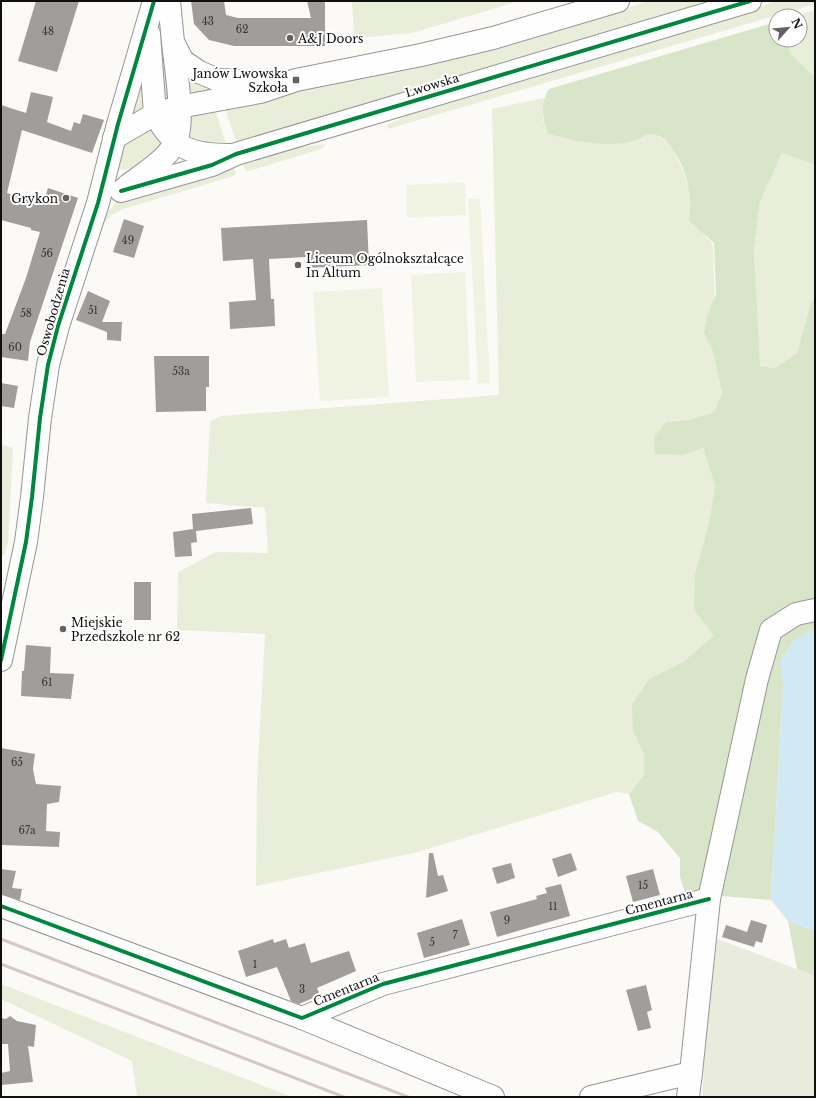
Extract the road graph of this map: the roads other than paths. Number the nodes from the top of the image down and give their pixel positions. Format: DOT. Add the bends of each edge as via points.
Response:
graph roads {
  1 [pos="169,1"];
  2 [pos="618,1"];
  3 [pos="750,1"];
  4 [pos="151,11"];
  5 [pos="173,42"];
  6 [pos="296,80"];
  7 [pos="179,107"];
  8 [pos="155,114"];
  9 [pos="114,138"];
  10 [pos="176,142"];
  11 [pos="233,155"];
  12 [pos="121,191"];
  13 [pos="98,203"];
  14 [pos="815,610"];
  15 [pos="1,660"];
  16 [pos="709,899"];
  17 [pos="1,906"];
  18 [pos="302,1018"];
  19 [pos="690,1073"];
  20 [pos="493,1097"];
  21 [pos="591,1097"];
  22 [pos="688,1097"];
  1 -- 5 [label="street"];
  2 -- 6 [label="street" via="493,38"];
  3 -- 11 [label="street, Lwowska"];
  4 -- 8 [label="street, Oswobodzenia"];
  4 -- 9 [label="street, Oswobodzenia"];
  5 -- 6 [label="street" via="183,61 199,72 218,80"];
  5 -- 7 [label="street"];
  6 -- 7 [label="street" via="260,92"];
  7 -- 8 [label="street"];
  7 -- 10 [label="street"];
  8 -- 9 [label="street"];
  8 -- 10 [label="street, Lwowska" via="160,125"];
  9 -- 13 [label="street, Oswobodzenia"];
  10 -- 11 [label="street, Lwowska" via="206,155"];
  10 -- 12 [label="street" via="153,166"];
  11 -- 12 [label="street, Lwowska" via="212,165"];
  12 -- 13 [label="street"];
  13 -- 15 [label="street, Oswobodzenia" via="48,364 26,542"];
  14 -- 16 [label="street, Cmentarna" via="796,614 771,630 757,679"];
  16 -- 18 [label="street, Cmentarna" via="383,984"];
  16 -- 19 [label="street, Cmentarna"];
  17 -- 18 [label="street, Cmentarna"];
  18 -- 20 [label="street, Cmentarna"];
  19 -- 21 [label="street"];
  19 -- 22 [label="street, Cmentarna"];
}
